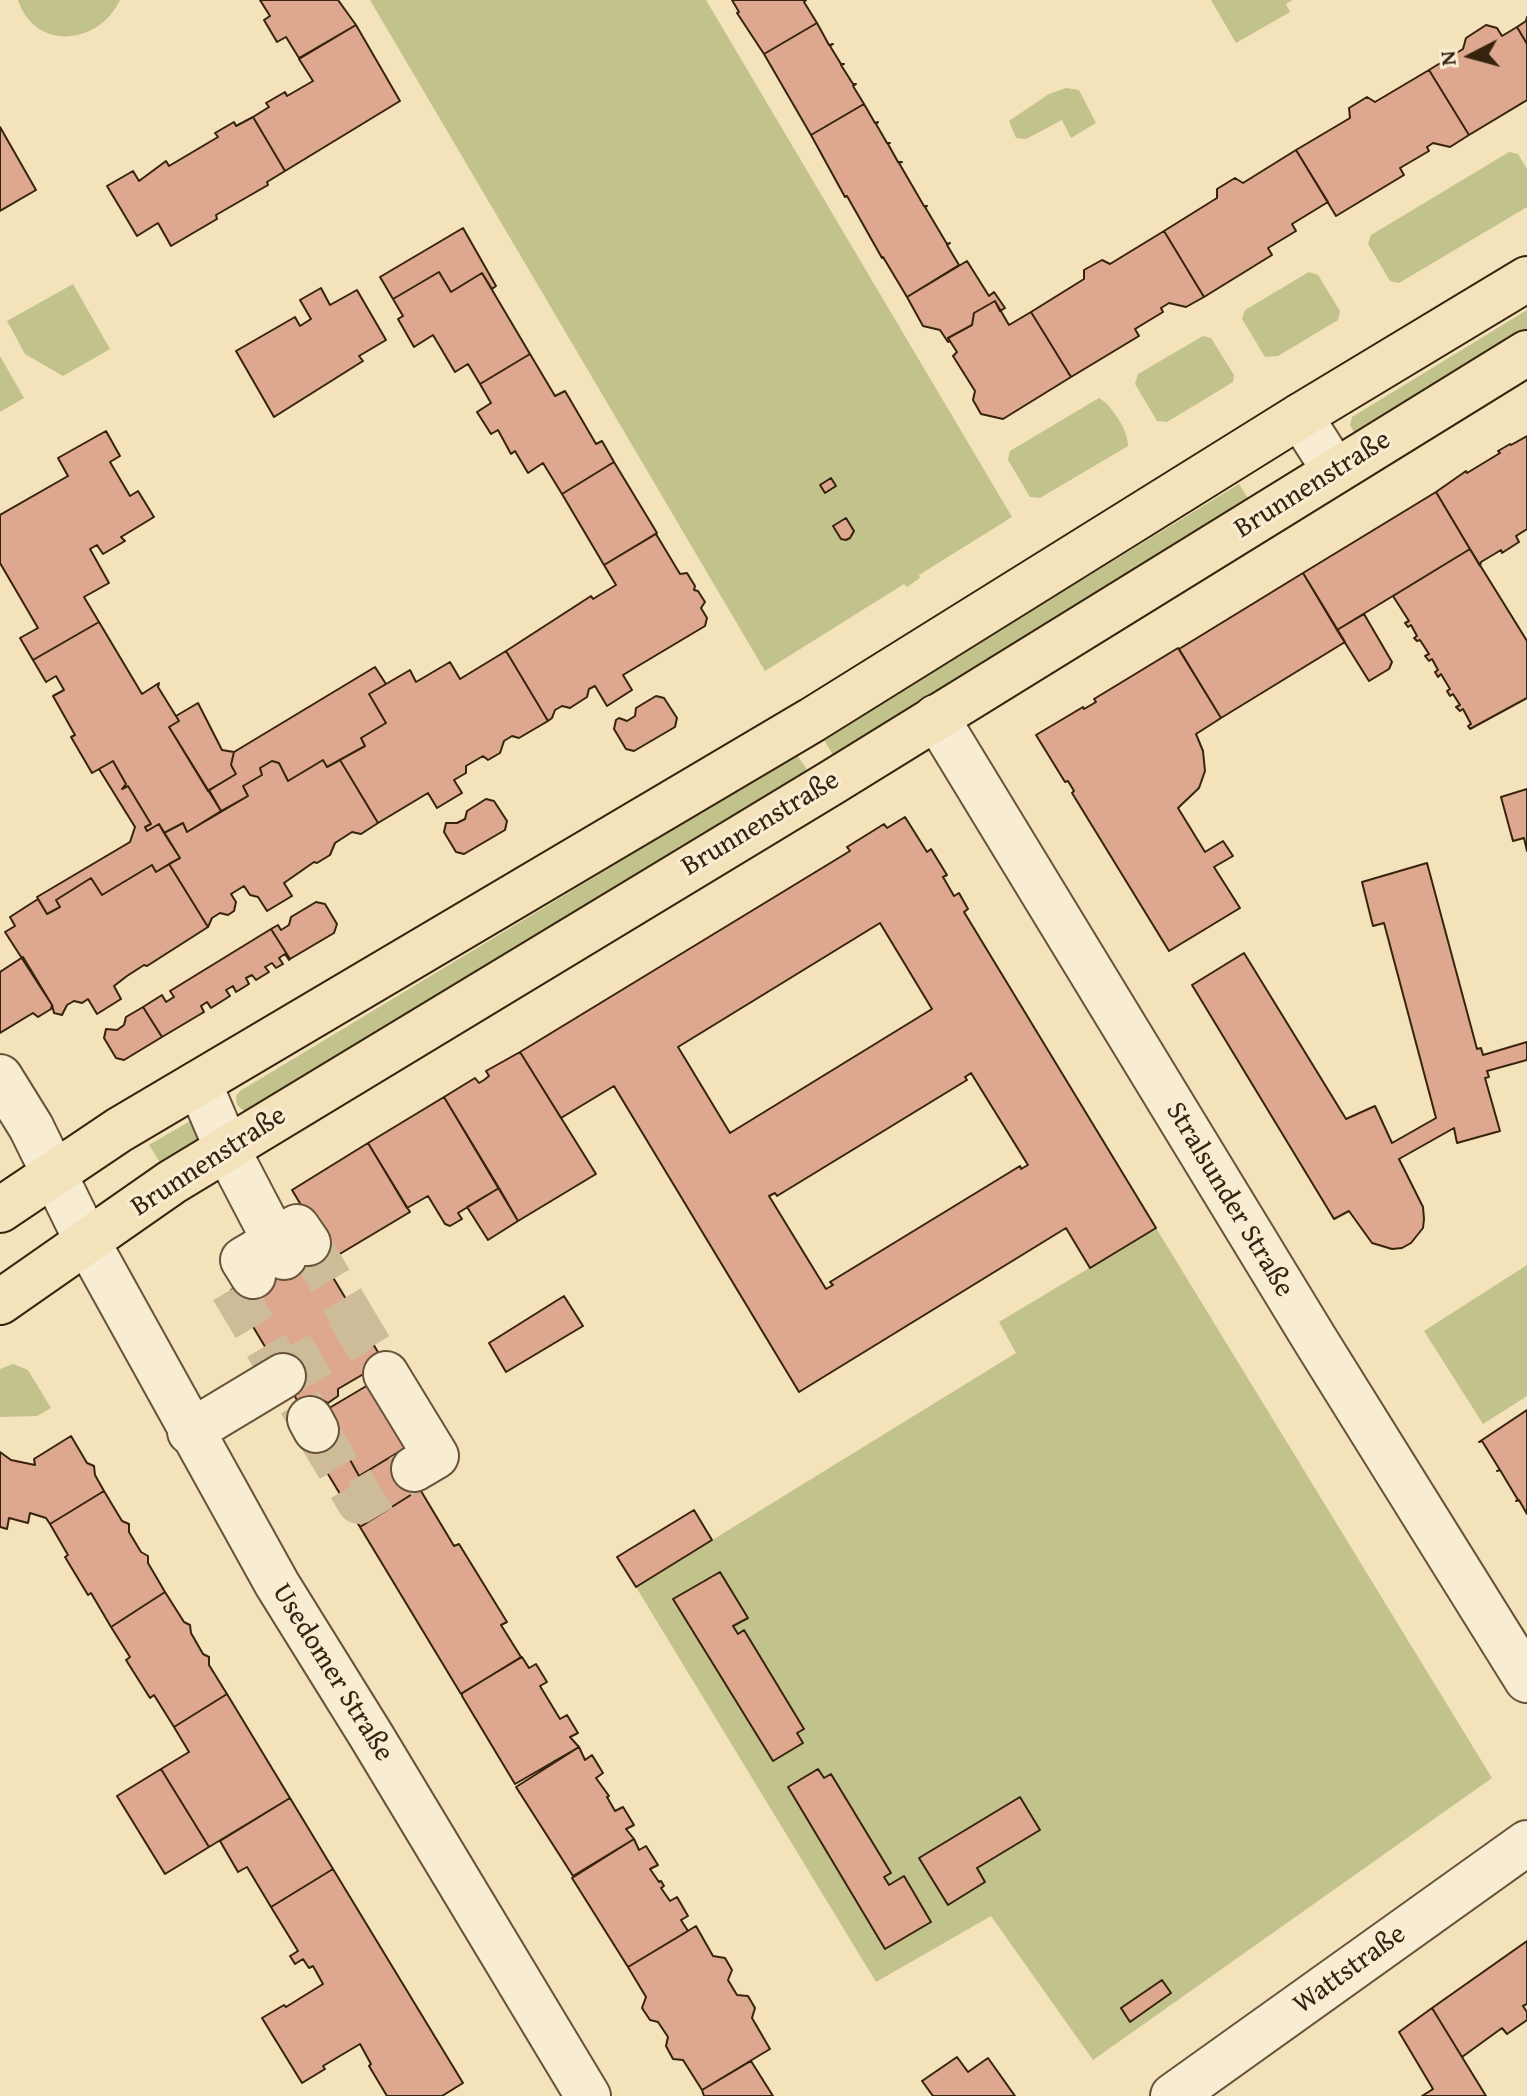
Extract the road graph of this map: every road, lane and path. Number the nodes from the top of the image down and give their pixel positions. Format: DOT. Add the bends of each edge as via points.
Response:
graph roads {
  1 [pos="1527,279"];
  2 [pos="1527,353"];
  3 [pos="1300,416"];
  4 [pos="1335,471"];
  5 [pos="936,717"];
  6 [pos="0,1077"];
  7 [pos="199,1083"];
  8 [pos="227,1149"];
  9 [pos="54,1174"];
  10 [pos="0,1210"];
  11 [pos="88,1243"];
  12 [pos="266,1261"];
  13 [pos="0,1302"];
  14 [pos="386,1374"];
  15 [pos="283,1376"];
  16 [pos="190,1432"];
  17 [pos="414,1469"];
  18 [pos="1527,1680"];
  19 [pos="1527,1843"];
  20 [pos="588,2096"];
  21 [pos="1173,2096"];
  1 -- 3 [label="main road"];
  2 -- 4 [label="main road, Brunnenstraße"];
  3 -- 4 [label="street"];
  3 -- 7 [label="main road" via="812,720"];
  4 -- 5 [label="main road, Brunnenstraße"];
  5 -- 8 [label="main road, Brunnenstraße"];
  5 -- 18 [label="street, Stralsunder Straße"];
  6 -- 9 [label="street, Usedomer Straße"];
  7 -- 8 [label="street"];
  7 -- 9 [label="main road"];
  8 -- 11 [label="main road, Brunnenstraße"];
  8 -- 12 [label="street"];
  9 -- 10 [label="main road"];
  9 -- 11 [label="street, Usedomer Straße"];
  11 -- 13 [label="main road, Brunnenstraße"];
  11 -- 16 [label="street, Usedomer Straße"];
  14 -- 17 [label="street" via="436,1456"];
  15 -- 16 [label="street"];
  16 -- 20 [label="street, Usedomer Straße"];
  19 -- 21 [label="street, Wattstraße"];
}
